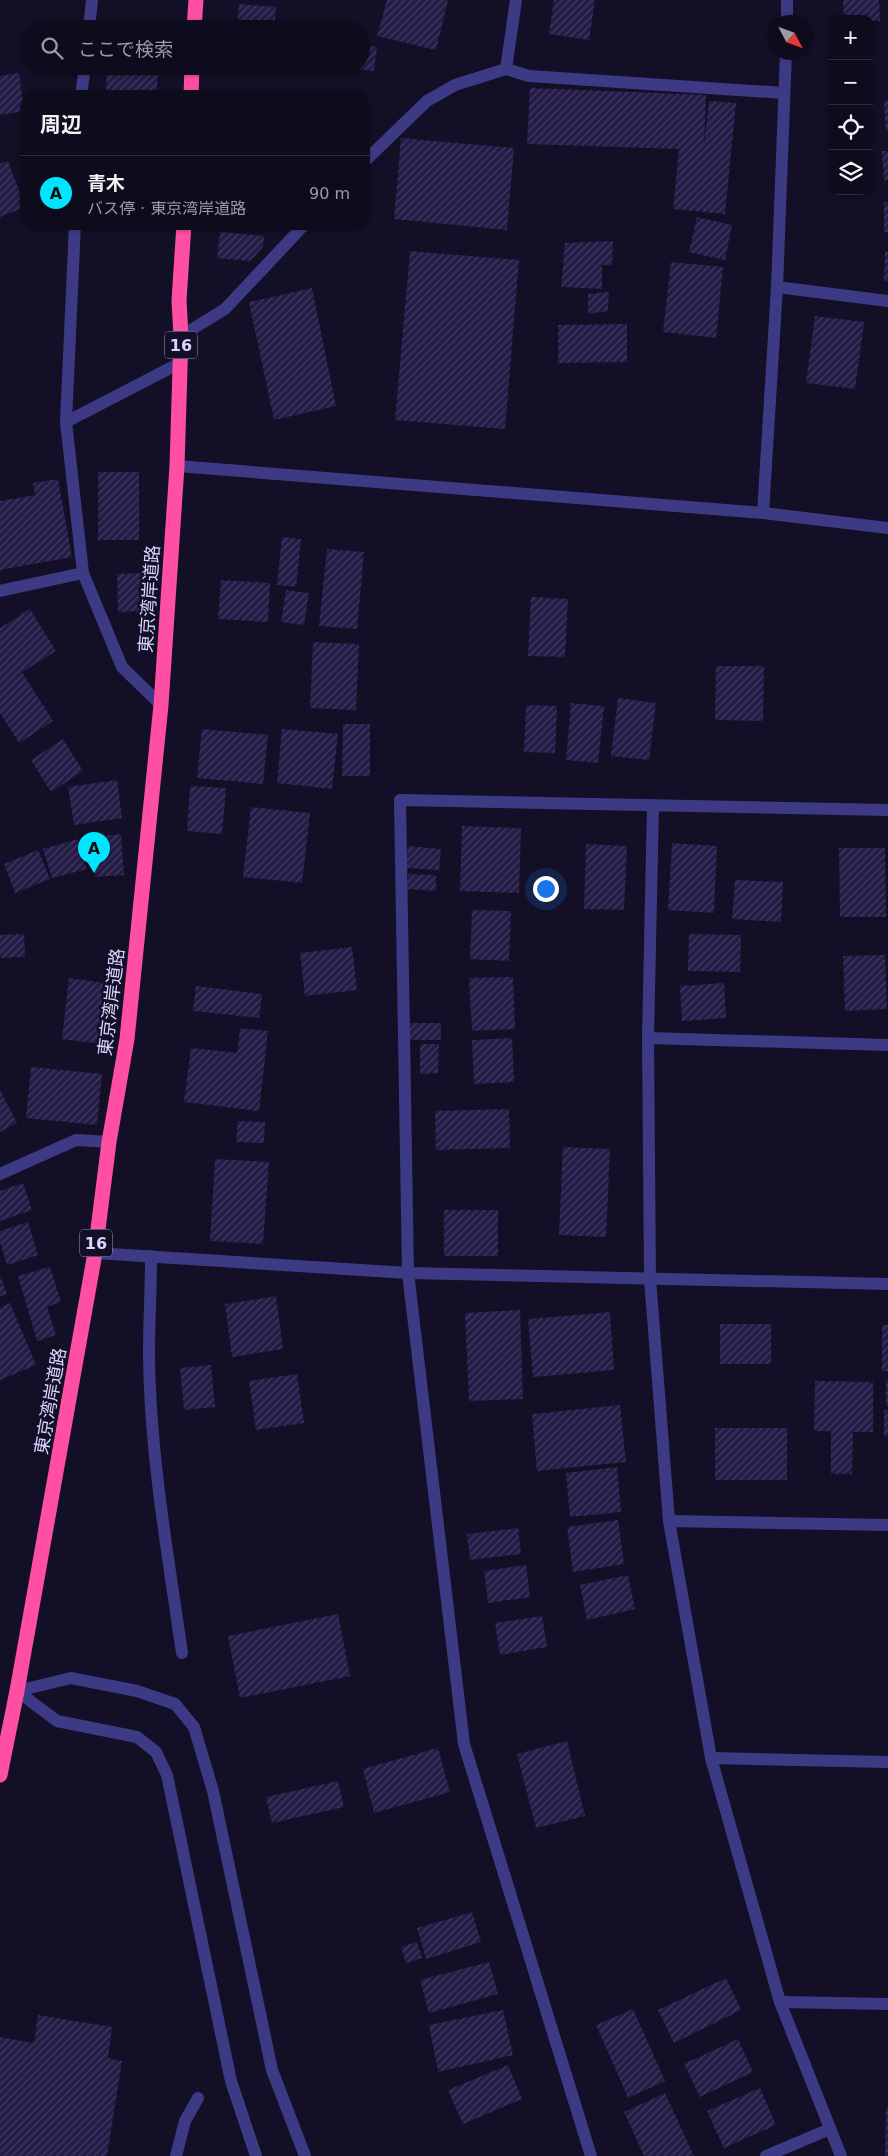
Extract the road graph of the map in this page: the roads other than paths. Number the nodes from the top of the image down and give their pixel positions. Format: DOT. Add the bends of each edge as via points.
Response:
graph roads {
  1 [pos="92,0"];
  2 [pos="196,0"];
  3 [pos="516,0"];
  4 [pos="787,0"];
  5 [pos="787,15"];
  6 [pos="90,20"];
  7 [pos="195,20"];
  8 [pos="786,60"];
  9 [pos="506,69"];
  10 [pos="84,75"];
  11 [pos="192,75"];
  12 [pos="83,90"];
  13 [pos="191,90"];
  14 [pos="784,93"];
  15 [pos="370,156"];
  16 [pos="75,230"];
  17 [pos="184,230"];
  18 [pos="299,230"];
  19 [pos="777,287"];
  20 [pos="888,301"];
  21 [pos="181,336"];
  22 [pos="180,363"];
  23 [pos="66,422"];
  24 [pos="177,466"];
  25 [pos="763,513"];
  26 [pos="888,528"];
  27 [pos="83,573"];
  28 [pos="0,591"];
  29 [pos="161,705"];
  30 [pos="653,805"];
  31 [pos="888,810"];
  32 [pos="648,1038"];
  33 [pos="888,1045"];
  34 [pos="109,1142"];
  35 [pos="0,1174"];
  36 [pos="95,1253"];
  37 [pos="151,1256"];
  38 [pos="408,1273"];
  39 [pos="650,1278"];
  40 [pos="888,1284"];
  41 [pos="668,1521"];
  42 [pos="888,1525"];
  43 [pos="182,1653"];
  44 [pos="18,1691"];
  45 [pos="711,1758"];
  46 [pos="888,1762"];
  47 [pos="0,1775"];
  48 [pos="780,2002"];
  49 [pos="888,2004"];
  50 [pos="198,2098"];
  51 [pos="830,2129"];
  52 [pos="176,2156"];
  53 [pos="256,2156"];
  54 [pos="305,2156"];
  55 [pos="590,2156"];
  56 [pos="766,2156"];
  57 [pos="841,2156"];
  1 -- 6 [label="street"];
  2 -- 7 [label="highway"];
  3 -- 9 [label="street"];
  4 -- 5 [label="street"];
  8 -- 14 [label="street"];
  9 -- 14 [label="street" via="529,76"];
  9 -- 15 [label="street" via="455,85 427,101"];
  10 -- 12 [label="street"];
  11 -- 13 [label="highway"];
  14 -- 19 [label="street"];
  16 -- 23 [label="street"];
  17 -- 21 [label="highway, 東京湾岸道路 / 16" via="179,302"];
  18 -- 21 [label="street" via="225,309"];
  19 -- 20 [label="street"];
  19 -- 25 [label="street"];
  21 -- 22 [label="highway, 東京湾岸道路 / 16"];
  22 -- 23 [label="street"];
  22 -- 24 [label="highway, 東京湾岸道路 / 16"];
  23 -- 27 [label="street"];
  24 -- 25 [label="street"];
  24 -- 29 [label="highway, 東京湾岸道路 / 16"];
  25 -- 26 [label="street"];
  27 -- 28 [label="street"];
  27 -- 29 [label="street" via="122,667"];
  29 -- 34 [label="highway, 東京湾岸道路 / 16" via="127,1039"];
  30 -- 31 [label="street"];
  30 -- 32 [label="street"];
  30 -- 38 [label="street" via="400,800"];
  32 -- 33 [label="street"];
  32 -- 39 [label="street"];
  34 -- 35 [label="street" via="76,1140"];
  34 -- 36 [label="highway, 東京湾岸道路 / 16"];
  36 -- 37 [label="street"];
  36 -- 44 [label="highway, 東京湾岸道路 / 16"];
  37 -- 38 [label="street"];
  37 -- 43 [label="street" via="149,1356 155,1446"];
  38 -- 39 [label="street"];
  38 -- 55 [label="street" via="464,1744"];
  39 -- 40 [label="street"];
  39 -- 41 [label="street"];
  41 -- 42 [label="street"];
  41 -- 45 [label="street"];
  44 -- 47 [label="highway, 東京湾岸道路 / 16"];
  44 -- 53 [label="street" via="57,1720 137,1737 156,1752 167,1775 231,2080"];
  44 -- 54 [label="street" via="71,1678 128,1689 175,1704 194,1727 213,1791 272,2070"];
  45 -- 46 [label="street"];
  45 -- 48 [label="street"];
  48 -- 49 [label="street"];
  48 -- 51 [label="street"];
  50 -- 52 [label="street" via="185,2121"];
  51 -- 56 [label="street"];
  51 -- 57 [label="street"];
}
